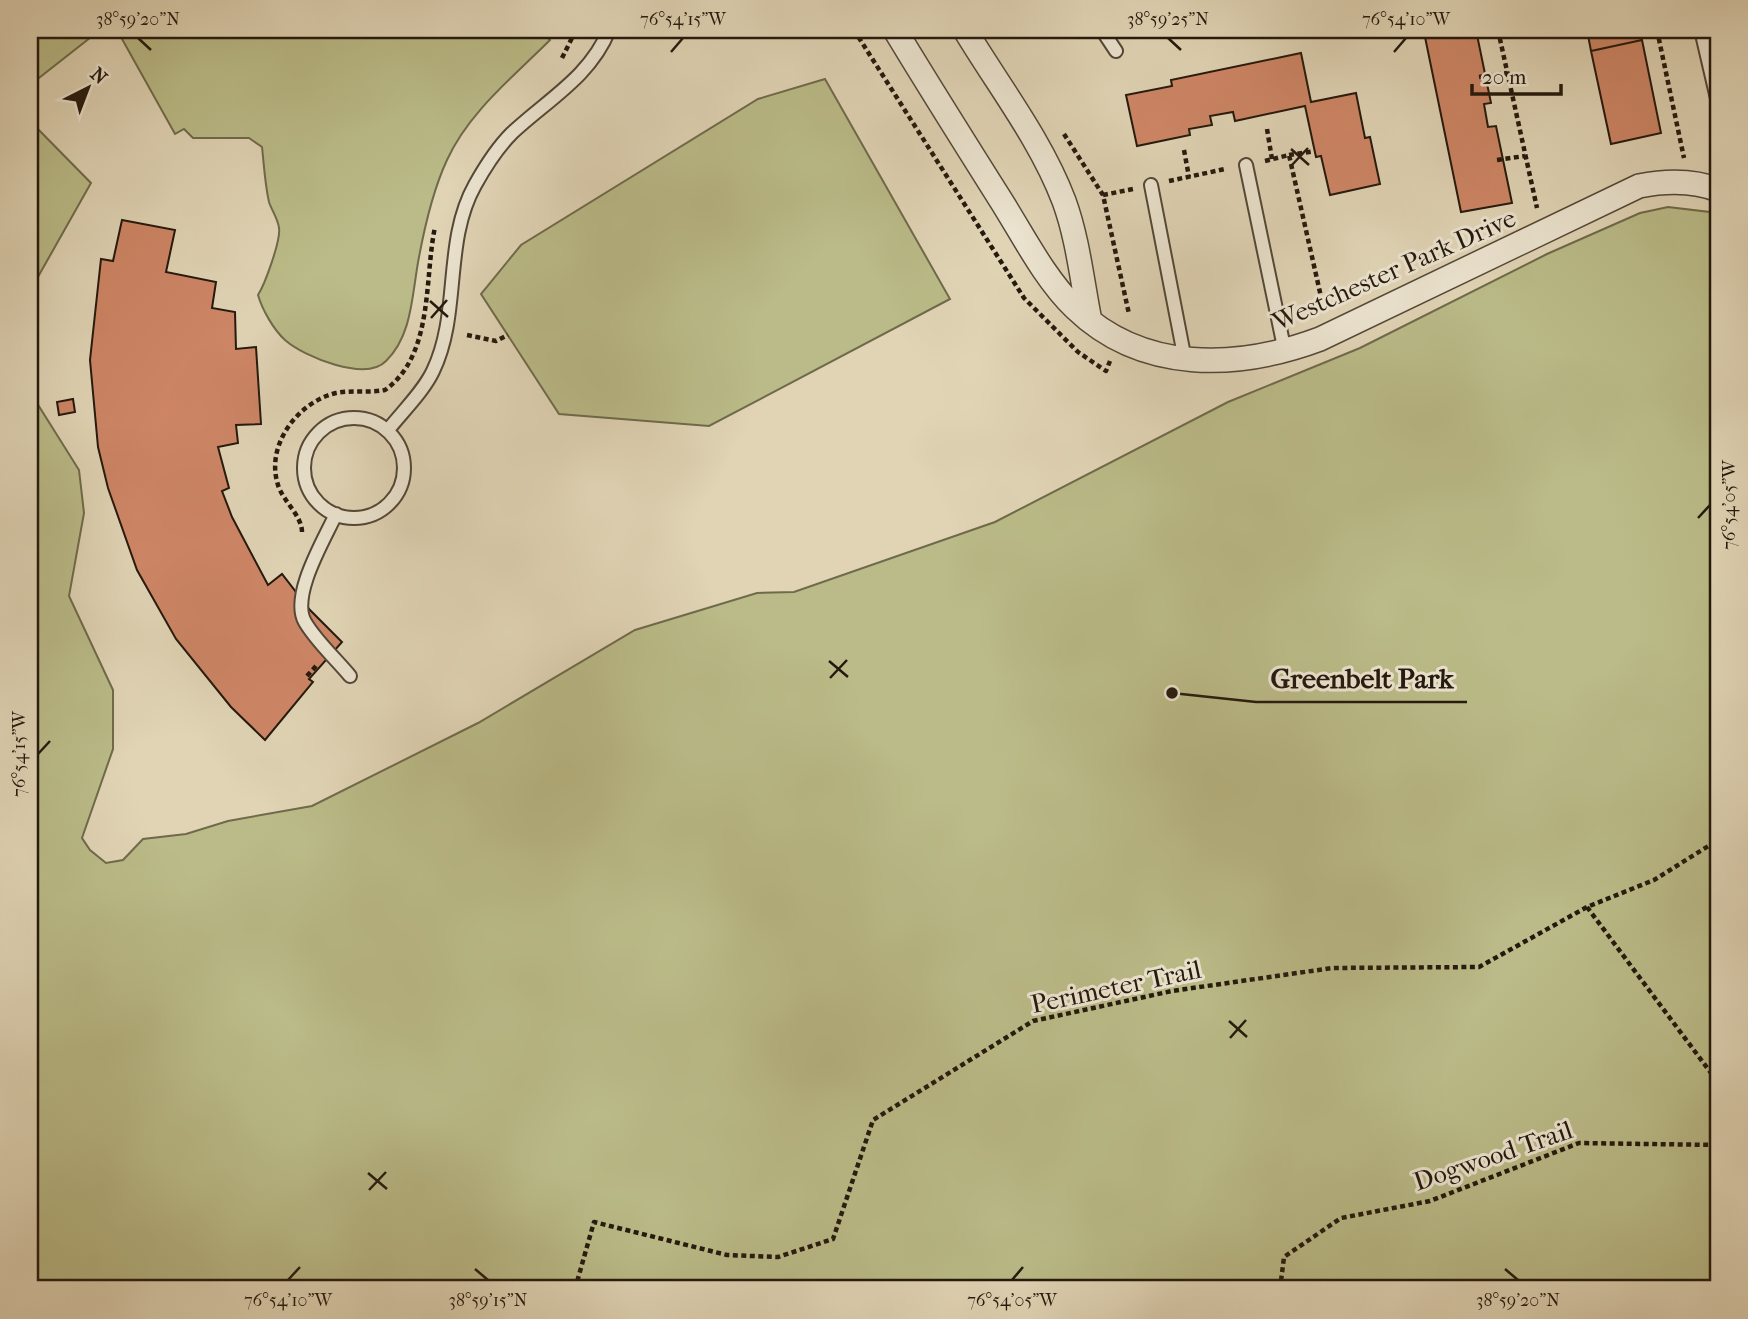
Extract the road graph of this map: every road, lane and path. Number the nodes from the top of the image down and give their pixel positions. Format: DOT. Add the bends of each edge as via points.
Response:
graph roads {
  1 [pos="609,30"];
  2 [pos="896,30"];
  3 [pos="965,30"];
  4 [pos="1102,30"];
  5 [pos="1498,30"];
  6 [pos="1657,30"];
  7 [pos="1701,30"];
  8 [pos="1116,51"];
  9 [pos="1507,73"];
  10 [pos="1479,77"];
  11 [pos="1718,103"];
  12 [pos="1267,129"];
  13 [pos="1184,150"];
  14 [pos="1315,151"];
  15 [pos="1289,155"];
  16 [pos="1525,156"];
  17 [pos="1272,159"];
  18 [pos="1497,160"];
  19 [pos="1674,162"];
  20 [pos="1245,165"];
  21 [pos="1189,177"];
  22 [pos="1152,185"];
  23 [pos="1718,190"];
  24 [pos="1103,195"];
  25 [pos="1550,206"];
  26 [pos="1337,307"];
  27 [pos="1090,321"];
  28 [pos="421,326"];
  29 [pos="1285,352"];
  30 [pos="1185,360"];
  31 [pos="387,430"];
  32 [pos="336,514"];
  33 [pos="301,539"];
  34 [pos="312,660"];
  35 [pos="307,676"];
  36 [pos="350,676"];
  37 [pos="1718,840"];
  38 [pos="1587,907"];
  39 [pos="1718,1091"];
  40 [pos="1718,1145"];
  41 [pos="575,1289"];
  42 [pos="1280,1289"];
  1 -- 31 [label="lane" via="583,72 510,134 473,189 460,224 440,354 433,372"];
  2 -- 27 [label="street, Westchester Park Drive" via="1036,255 1073,306"];
  3 -- 27 [label="street" via="1060,191 1075,240"];
  4 -- 8 [label="lane"];
  5 -- 9 [label="path"];
  6 -- 19 [label="path" via="1685,162"];
  7 -- 11 [label="lane"];
  9 -- 10 [label="path"];
  9 -- 16 [label="path"];
  12 -- 17 [label="path"];
  13 -- 21 [label="path"];
  14 -- 15 [label="path"];
  15 -- 17 [label="path"];
  15 -- 26 [label="path" via="1325,313"];
  16 -- 18 [label="path"];
  16 -- 25 [label="path" via="1538,212"];
  17 -- 20 [label="path"];
  20 -- 21 [label="path"];
  20 -- 29 [label="lane"];
  21 -- 22 [label="path"];
  22 -- 24 [label="path"];
  22 -- 30 [label="lane"];
  23 -- 29 [label="street, Westchester Park Drive" via="1671,182 1639,186 1320,340"];
  27 -- 30 [label="street, Westchester Park Drive" via="1126,344"];
  28 -- 33 [label="path" via="409,365 393,384 372,392 324,397 307,406 283,435 276,474 285,502 300,523"];
  29 -- 30 [label="street, Westchester Park Drive" via="1225,361"];
  31 -- 32 [label="lane" via="404,460 404,478 397,494 386,508 370,515"];
  31 -- 32 [label="lane" via="374,421 342,418 328,424 307,448 304,472 311,495"];
  32 -- 36 [label="lane" via="309,573 301,609 304,621"];
  34 -- 35 [label="path" via="316,666"];
  37 -- 38 [label="path, Perimeter Trail" via="1654,880"];
  38 -- 39 [label="path" via="1711,1073"];
  38 -- 41 [label="path, Perimeter Trail" via="1479,967 1332,968 1172,991 1032,1021 873,1120 833,1240 778,1257 727,1255 594,1222"];
  40 -- 42 [label="path, Dogwood Trail" via="1579,1143 1430,1201 1341,1218 1284,1257"];
}
